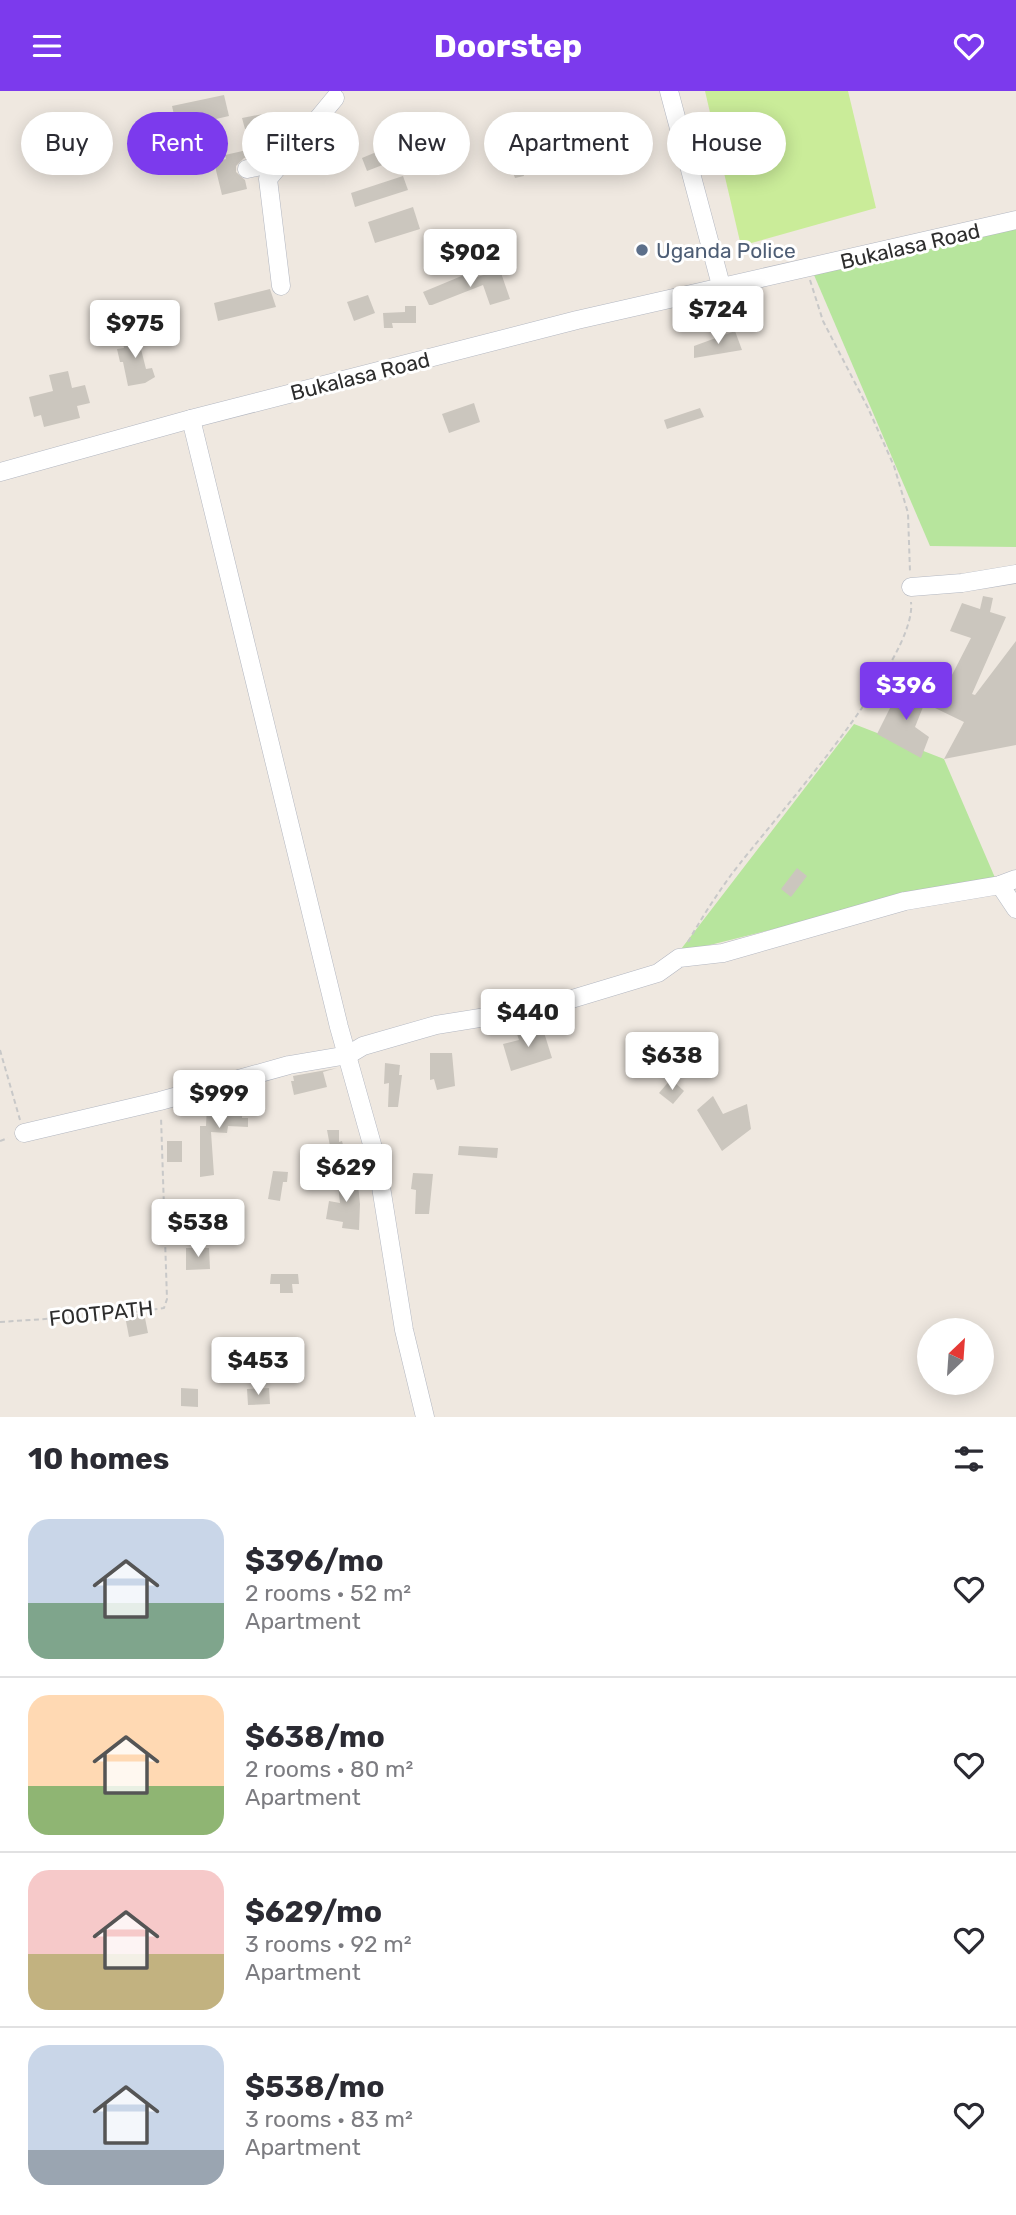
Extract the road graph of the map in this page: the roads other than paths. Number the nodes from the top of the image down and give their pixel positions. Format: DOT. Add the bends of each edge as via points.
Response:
graph roads {
  1 [pos="669,91"];
  2 [pos="335,98"];
  3 [pos="324,112"];
  4 [pos="272,175"];
  5 [pos="1016,220"];
  6 [pos="281,286"];
  7 [pos="722,289"];
  8 [pos="191,419"];
  9 [pos="0,472"];
  10 [pos="1016,574"];
  11 [pos="911,587"];
  12 [pos="1008,882"];
  13 [pos="1016,909"];
  14 [pos="348,1055"];
  15 [pos="24,1133"];
  16 [pos="425,1417"];
  1 -- 7 [label="street"];
  2 -- 3 [label="street"];
  4 -- 6 [label="street" via="268,179"];
  5 -- 7 [label="street, Bukalasa Road"];
  7 -- 8 [label="street, Bukalasa Road" via="577,320"];
  8 -- 9 [label="street, Bukalasa Road"];
  8 -- 14 [label="street"];
  10 -- 11 [label="street"];
  12 -- 13 [label="street"];
  12 -- 14 [label="street" via="905,901 723,953 678,958 658,973 542,1008 436,1025 363,1046"];
  14 -- 15 [label="street" via="289,1065"];
  14 -- 16 [label="street" via="377,1162 404,1331"];
}
